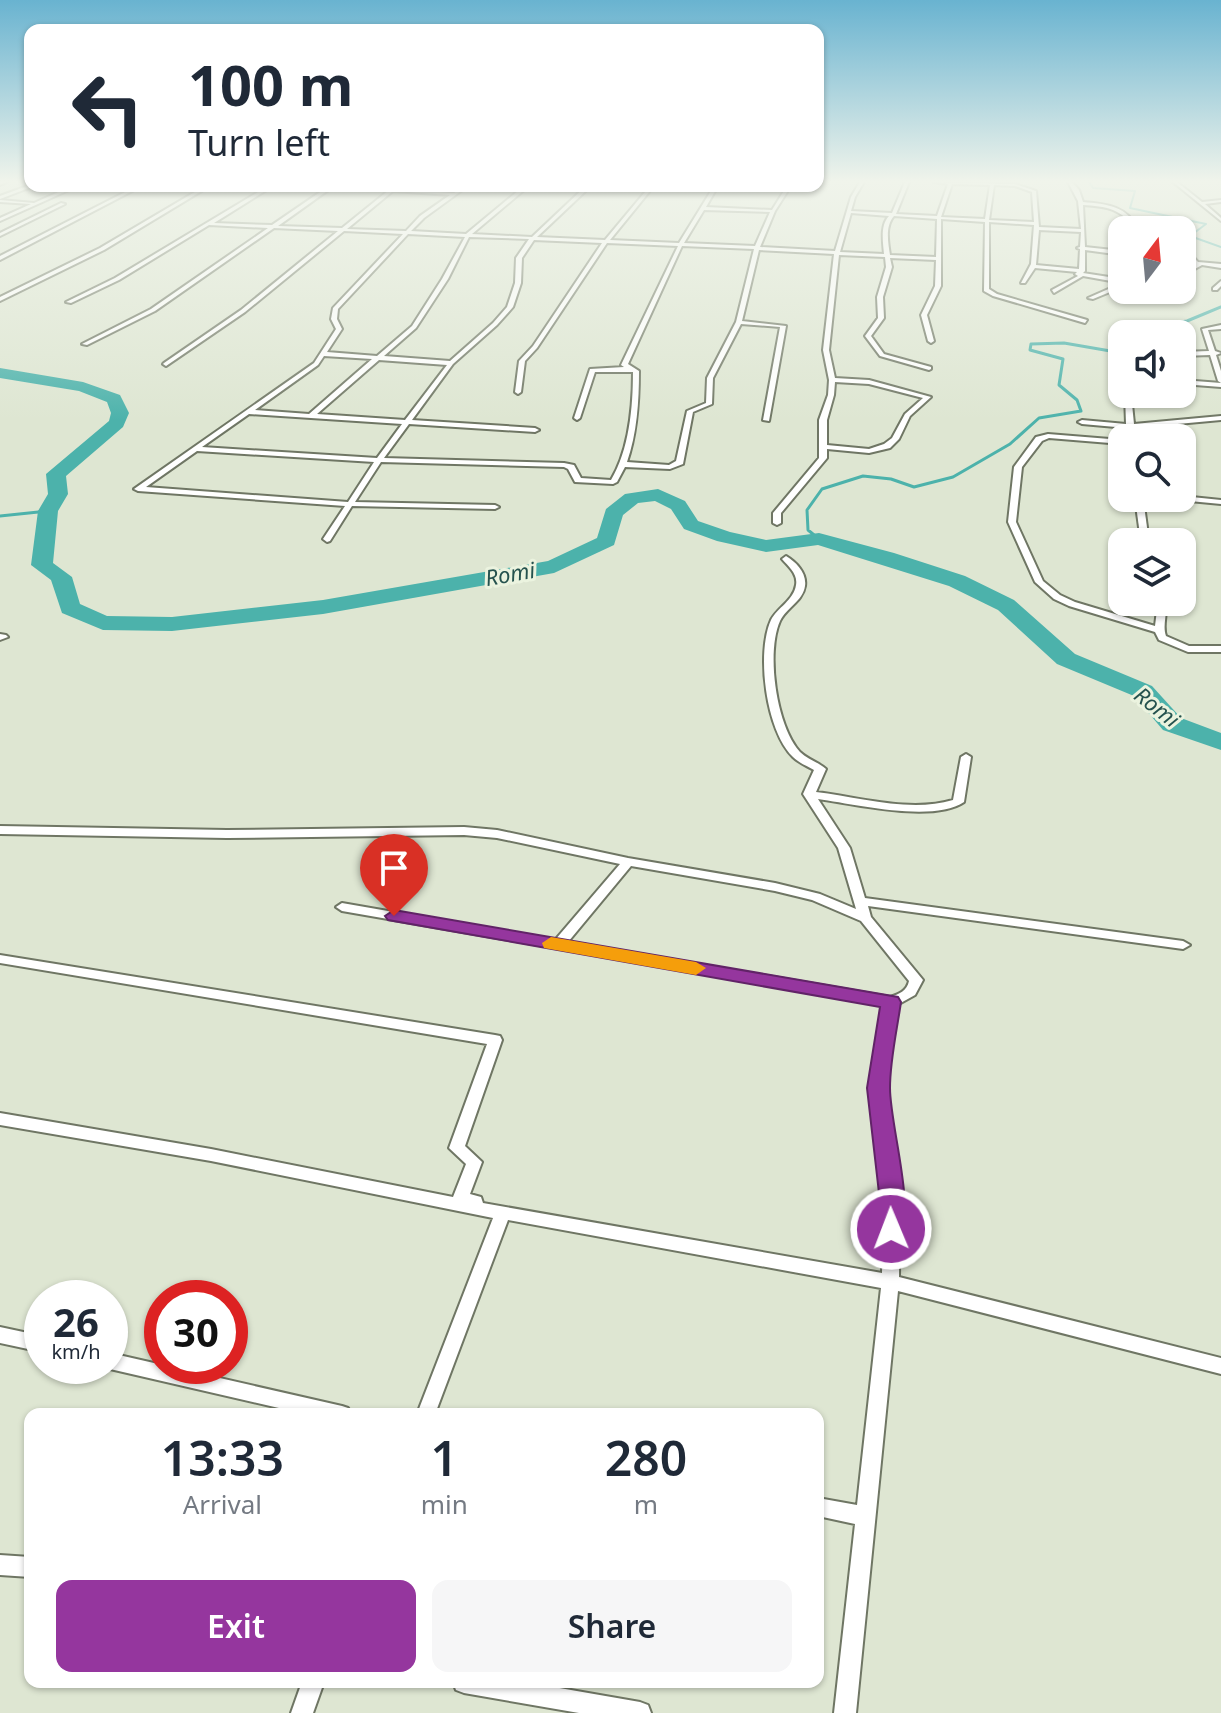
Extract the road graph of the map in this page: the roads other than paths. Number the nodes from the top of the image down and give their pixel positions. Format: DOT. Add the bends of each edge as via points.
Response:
graph roads {
  1 [pos="76,262"];
  2 [pos="146,262"];
  3 [pos="223,262"];
  4 [pos="303,262"];
  5 [pos="378,262"];
  6 [pos="454,262"];
  7 [pos="519,262"];
  8 [pos="592,262"];
  9 [pos="673,262"];
  10 [pos="754,262"];
  11 [pos="836,262"];
  12 [pos="888,262"];
  13 [pos="937,262"];
  14 [pos="988,262"];
  15 [pos="1032,262"];
  16 [pos="1081,262"];
  17 [pos="1196,263"];
  18 [pos="1199,263"];
  19 [pos="1196,265"];
  20 [pos="1032,266"];
  21 [pos="1221,266"];
  22 [pos="1081,274"];
  23 [pos="1108,280"];
  24 [pos="1023,282"];
  25 [pos="1221,283"];
  26 [pos="1215,289"];
  27 [pos="1108,290"];
  28 [pos="1054,291"];
  29 [pos="1091,298"];
  30 [pos="0,299"];
  31 [pos="69,302"];
  32 [pos="1085,321"];
  33 [pos="739,322"];
  34 [pos="1221,327"];
  35 [pos="931,341"];
  36 [pos="85,344"];
  37 [pos="1212,353"];
  38 [pos="1221,353"];
  39 [pos="323,354"];
  40 [pos="1196,354"];
  41 [pos="380,357"];
  42 [pos="451,363"];
  43 [pos="166,364"];
  44 [pos="929,368"];
  45 [pos="633,369"];
  46 [pos="832,380"];
  47 [pos="1196,382"];
  48 [pos="1221,383"];
  49 [pos="518,392"];
  50 [pos="250,412"];
  51 [pos="309,417"];
  52 [pos="577,418"];
  53 [pos="1221,418"];
  54 [pos="767,420"];
  55 [pos="408,422"];
  56 [pos="1082,422"];
  57 [pos="1108,424"];
  58 [pos="1154,424"];
  59 [pos="535,430"];
  60 [pos="1108,441"];
  61 [pos="825,447"];
  62 [pos="196,449"];
  63 [pos="379,460"];
  64 [pos="621,464"];
  65 [pos="1196,499"];
  66 [pos="1221,502"];
  67 [pos="349,504"];
  68 [pos="495,507"];
  69 [pos="777,523"];
  70 [pos="327,539"];
  71 [pos="786,559"];
  72 [pos="1161,616"];
  73 [pos="1159,630"];
  74 [pos="1221,649"];
  75 [pos="966,757"];
  76 [pos="809,794"];
  77 [pos="0,830"];
  78 [pos="628,862"];
  79 [pos="859,901"];
  80 [pos="342,907"];
  81 [pos="865,918"];
  82 [pos="558,945"];
  83 [pos="1183,945"];
  84 [pos="0,959"];
  85 [pos="891,1002"];
  86 [pos="0,1119"];
  87 [pos="503,1213"];
  88 [pos="890,1282"];
  89 [pos="0,1335"];
  90 [pos="24,1340"];
  91 [pos="128,1365"];
  92 [pos="1221,1366"];
  93 [pos="316,1408"];
  94 [pos="428,1408"];
  95 [pos="824,1508"];
  96 [pos="864,1516"];
  97 [pos="0,1565"];
  98 [pos="24,1567"];
  99 [pos="311,1688"];
  100 [pos="498,1688"];
  101 [pos="302,1713"];
  102 [pos="640,1713"];
  103 [pos="845,1713"];
  1 -- 30 [label="street"];
  2 -- 31 [label="street"];
  3 -- 36 [label="street" via="153,310"];
  4 -- 43 [label="street"];
  5 -- 39 [label="street" via="335,309 339,329"];
  6 -- 41 [label="street" via="414,327"];
  7 -- 42 [label="street" via="510,307"];
  8 -- 49 [label="street" via="522,361"];
  9 -- 45 [label="street" via="624,365"];
  10 -- 33 [label="street"];
  11 -- 46 [label="street" via="826,350"];
  12 -- 44 [label="street" via="881,318 868,336 882,355"];
  13 -- 35 [label="street" via="938,286 924,315"];
  14 -- 32 [label="street" via="988,292"];
  15 -- 20 [label="street"];
  16 -- 22 [label="street"];
  17 -- 18 [label="street"];
  18 -- 19 [label="street"];
  18 -- 21 [label="street"];
  20 -- 22 [label="street"];
  20 -- 24 [label="street"];
  22 -- 23 [label="street"];
  22 -- 28 [label="street"];
  25 -- 26 [label="street"];
  27 -- 29 [label="street"];
  33 -- 54 [label="street" via="783,326"];
  33 -- 64 [label="street" via="710,378 709,404 690,411 680,462 670,467"];
  34 -- 37 [label="street" via="1205,329"];
  37 -- 38 [label="street"];
  37 -- 40 [label="street"];
  37 -- 48 [label="street"];
  39 -- 41 [label="street"];
  39 -- 50 [label="street"];
  41 -- 42 [label="street"];
  41 -- 51 [label="street"];
  42 -- 55 [label="street"];
  45 -- 52 [label="street" via="592,370"];
  45 -- 64 [label="street" via="637,398"];
  46 -- 61 [label="street" via="823,420"];
  46 -- 61 [label="street" via="928,397 907,415 887,446 869,451"];
  47 -- 48 [label="street"];
  50 -- 51 [label="street"];
  50 -- 62 [label="street"];
  51 -- 55 [label="street"];
  53 -- 58 [label="street"];
  55 -- 59 [label="street"];
  55 -- 63 [label="street"];
  56 -- 57 [label="street"];
  60 -- 73 [label="street" via="1039,439 1018,467 1012,522 1039,582 1057,597"];
  61 -- 69 [label="street" via="819,466 777,513"];
  62 -- 63 [label="street"];
  62 -- 67 [label="street" via="138,489"];
  63 -- 64 [label="street" via="564,465 578,480 608,483 616,480"];
  63 -- 67 [label="street"];
  65 -- 66 [label="street"];
  67 -- 68 [label="street"];
  67 -- 70 [label="street"];
  71 -- 76 [label="street" via="799,570 801,582 776,619 768,651 771,699 795,754 820,769"];
  72 -- 73 [label="street"];
  73 -- 74 [label="street" via="1162,638 1188,649"];
  75 -- 76 [label="street" via="958,802 946,807"];
  76 -- 79 [label="street" via="844,848"];
  77 -- 78 [label="street" via="464,831"];
  78 -- 81 [label="street" via="775,887"];
  78 -- 82 [label="street"];
  79 -- 81 [label="street"];
  79 -- 83 [label="street"];
  80 -- 82 [label="street"];
  81 -- 85 [label="street" via="916,980 909,996"];
  82 -- 85 [label="street"];
  84 -- 87 [label="street" via="495,1040 457,1148 474,1162 461,1197"];
  85 -- 88 [label="street" via="879,1088 892,1202"];
  86 -- 87 [label="street"];
  87 -- 88 [label="street"];
  87 -- 94 [label="street"];
  88 -- 92 [label="street"];
  88 -- 96 [label="street"];
  89 -- 90 [label="street"];
  91 -- 93 [label="street"];
  95 -- 96 [label="street"];
  96 -- 103 [label="street"];
  97 -- 98 [label="street"];
  99 -- 101 [label="street"];
  100 -- 102 [label="street"];
}
